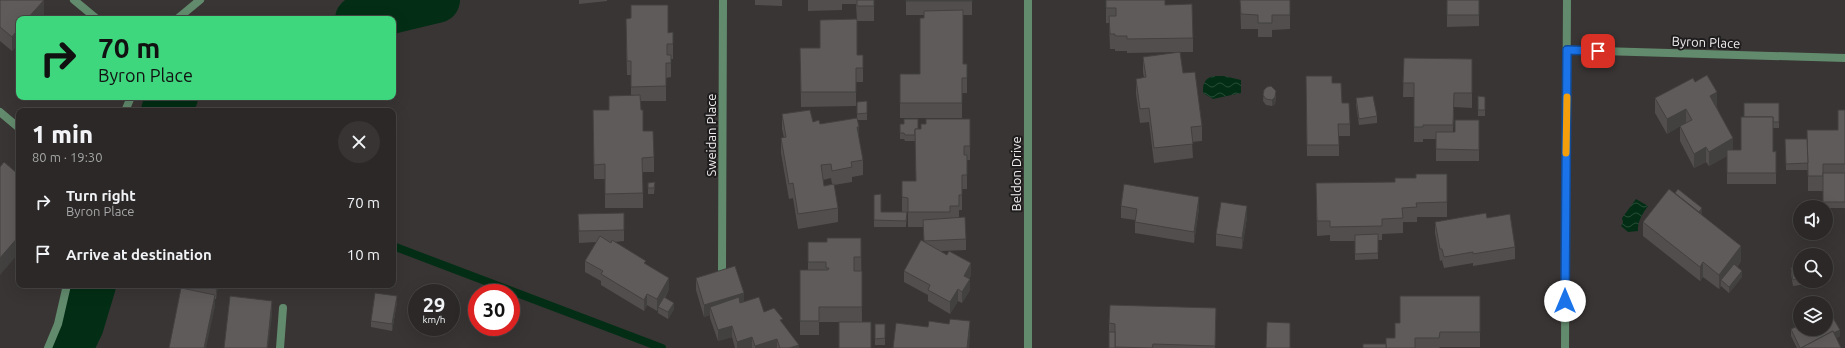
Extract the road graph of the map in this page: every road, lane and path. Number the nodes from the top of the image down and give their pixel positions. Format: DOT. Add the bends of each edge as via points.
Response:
graph roads {
  1 [pos="74,0"];
  2 [pos="200,0"];
  3 [pos="724,0"];
  4 [pos="1028,0"];
  5 [pos="1567,0"];
  6 [pos="93,16"];
  7 [pos="181,16"];
  8 [pos="1567,50"];
  9 [pos="1845,58"];
  10 [pos="1,114"];
  11 [pos="16,126"];
  12 [pos="722,270"];
  13 [pos="66,288"];
  14 [pos="283,308"];
  15 [pos="48,348"];
  16 [pos="280,348"];
  17 [pos="1028,348"];
  18 [pos="1565,348"];
  1 -- 6 [label="street"];
  2 -- 7 [label="street"];
  3 -- 12 [label="street, Sweidan Place"];
  4 -- 17 [label="street, Beldon Drive"];
  5 -- 8 [label="street"];
  8 -- 9 [label="street, Byron Place"];
  8 -- 18 [label="street"];
  10 -- 11 [label="street"];
  13 -- 15 [label="street" via="58,324"];
  14 -- 16 [label="street"];
}
